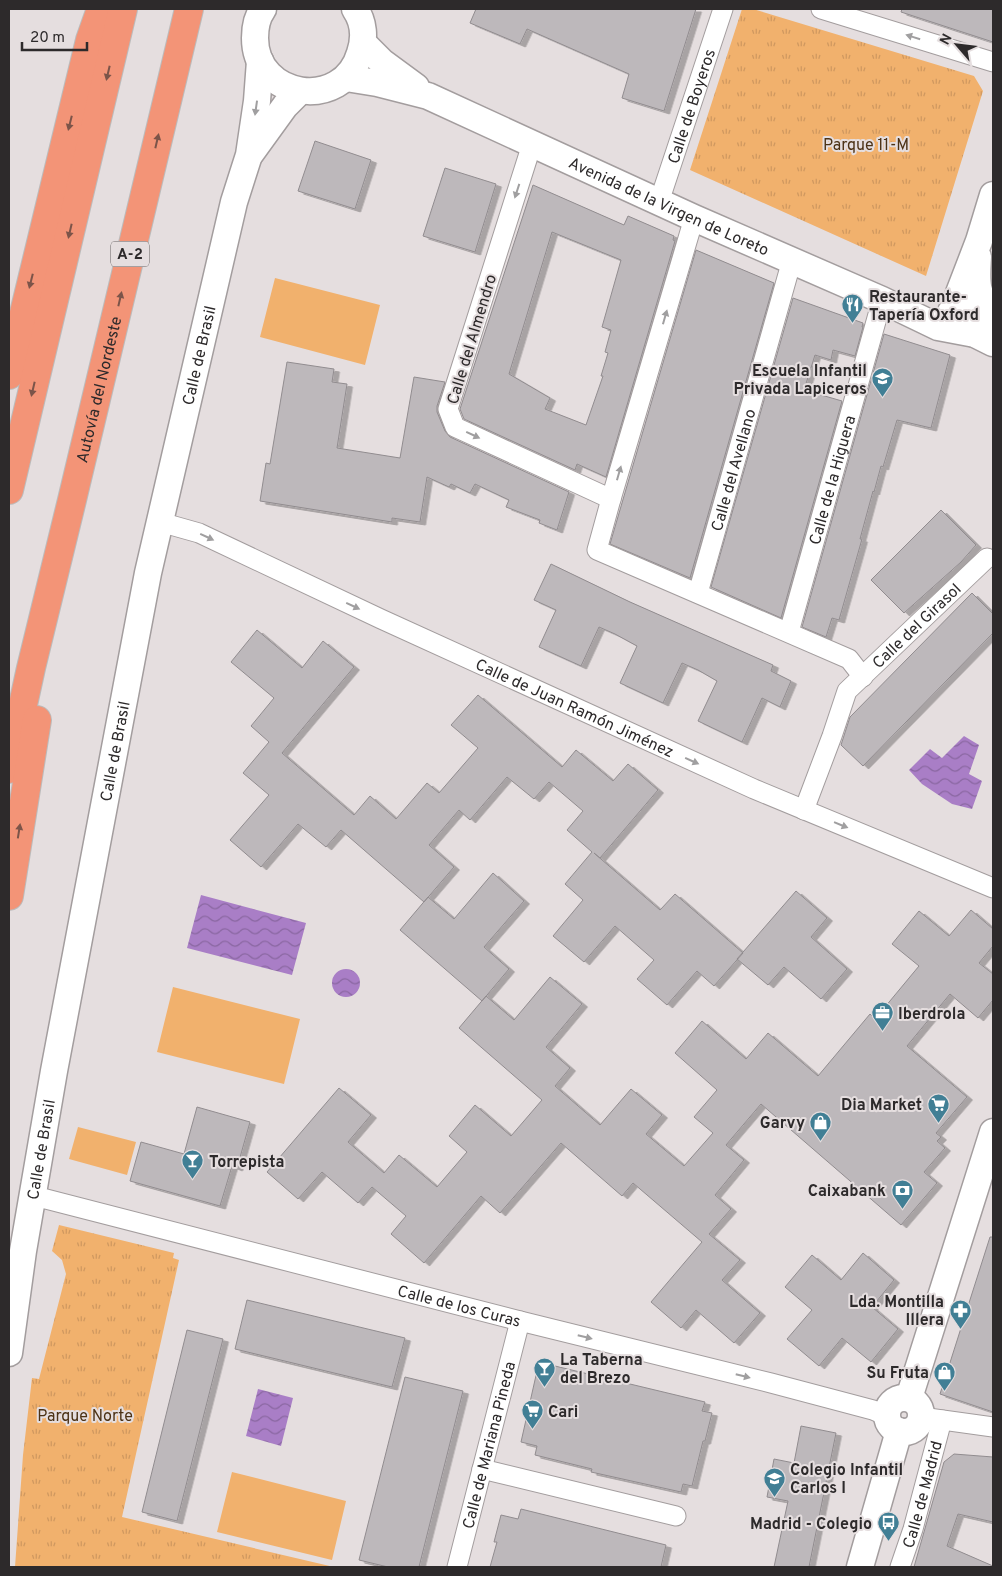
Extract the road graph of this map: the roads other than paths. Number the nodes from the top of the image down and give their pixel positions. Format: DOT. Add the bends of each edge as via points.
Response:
graph roads {
  1 [pos="101,9"];
  2 [pos="123,9"];
  3 [pos="189,9"];
  4 [pos="263,9"];
  5 [pos="355,9"];
  6 [pos="723,9"];
  7 [pos="821,9"];
  8 [pos="363,43"];
  9 [pos="260,61"];
  10 [pos="993,62"];
  11 [pos="346,78"];
  12 [pos="300,91"];
  13 [pos="428,96"];
  14 [pos="532,144"];
  15 [pos="249,155"];
  16 [pos="993,195"];
  17 [pos="659,202"];
  18 [pos="694,218"];
  19 [pos="979,241"];
  20 [pos="792,260"];
  21 [pos="882,300"];
  22 [pos="993,310"];
  23 [pos="960,312"];
  24 [pos="910,314"];
  25 [pos="987,332"];
  26 [pos="9,375"];
  27 [pos="9,490"];
  28 [pos="611,499"];
  29 [pos="72,500"];
  30 [pos="160,522"];
  31 [pos="987,558"];
  32 [pos="698,593"];
  33 [pos="789,632"];
  34 [pos="862,677"];
  35 [pos="9,769"];
  36 [pos="804,810"];
  37 [pos="993,888"];
  38 [pos="9,896"];
  39 [pos="993,1132"];
  40 [pos="32,1197"];
  41 [pos="529,1324"];
  42 [pos="9,1353"];
  43 [pos="924,1412"];
  44 [pos="893,1424"];
  45 [pos="993,1427"];
  46 [pos="482,1469"];
  47 [pos="676,1516"];
  48 [pos="457,1567"];
  49 [pos="860,1567"];
  50 [pos="900,1567"];
  1 -- 26 [label="highway, one-way" via="90,40"];
  2 -- 27 [label="highway, one-way"];
  29 -- 3 [label="highway, Autovía del Nordeste / A-2, one-way"];
  4 -- 9 [label="street" via="255,28 255,45"];
  5 -- 8 [label="street" via="363,28"];
  6 -- 17 [label="street, Calle de Boyeros"];
  10 -- 7 [label="street, one-way"];
  8 -- 11 [label="street" via="358,62"];
  8 -- 13 [label="street, Avenida de la Virgen de Loreto" via="382,62"];
  9 -- 12 [label="street" via="270,76 284,86"];
  9 -- 15 [label="street, one-way"];
  11 -- 12 [label="street" via="332,87"];
  11 -- 13 [label="street, Avenida de la Virgen de Loreto"];
  12 -- 15 [label="street"];
  13 -- 14 [label="street, Avenida de la Virgen de Loreto"];
  14 -- 17 [label="street, Avenida de la Virgen de Loreto"];
  14 -- 28 [label="street, Calle del Almendro, one-way" via="448,409 455,427"];
  15 -- 30 [label="street, Calle de Brasil" via="234,202"];
  16 -- 19 [label="street"];
  17 -- 18 [label="street, Avenida de la Virgen de Loreto"];
  18 -- 20 [label="street, Avenida de la Virgen de Loreto"];
  28 -- 18 [label="street, one-way"];
  19 -- 22 [label="street" via="977,285 985,304"];
  19 -- 23 [label="street" via="959,293"];
  20 -- 21 [label="street, Avenida de la Virgen de Loreto"];
  20 -- 32 [label="street, Calle del Avellano"];
  21 -- 24 [label="street, Avenida de la Virgen de Loreto"];
  21 -- 33 [label="street, Calle de la Higuera"];
  23 -- 24 [label="street, Avenida de la Virgen de Loreto"];
  23 -- 25 [label="street, Avenida de la Virgen de Loreto"];
  24 -- 25 [label="street, Avenida de la Virgen de Loreto" via="938,327"];
  28 -- 32 [label="street" via="597,550"];
  29 -- 35 [label="highway, Autovía del Nordeste / A-2"];
  38 -- 29 [label="highway, one-way"];
  30 -- 36 [label="street, Calle de Juan Ramón Jiménez, one-way" via="199,533 425,640"];
  30 -- 40 [label="street, Calle de Brasil"];
  31 -- 34 [label="street, Calle del Girasol"];
  32 -- 33 [label="street"];
  33 -- 34 [label="street" via="849,658"];
  34 -- 36 [label="street, Calle del Girasol" via="847,691"];
  36 -- 37 [label="street, Calle de Juan Ramón Jiménez, one-way"];
  39 -- 43 [label="street, Calle de Madrid"];
  40 -- 41 [label="street, Calle de los Curas"];
  40 -- 42 [label="street, Calle de Brasil"];
  41 -- 44 [label="street, Calle de los Curas, one-way" via="873,1410"];
  41 -- 46 [label="street, Calle de Mariana Pineda"];
  43 -- 44 [label="street" via="918,1424 906,1432"];
  43 -- 45 [label="street"];
  43 -- 50 [label="street, Calle de Madrid" via="913,1529"];
  44 -- 49 [label="street"];
  46 -- 47 [label="street"];
  46 -- 48 [label="street, Calle de Mariana Pineda"];
}
